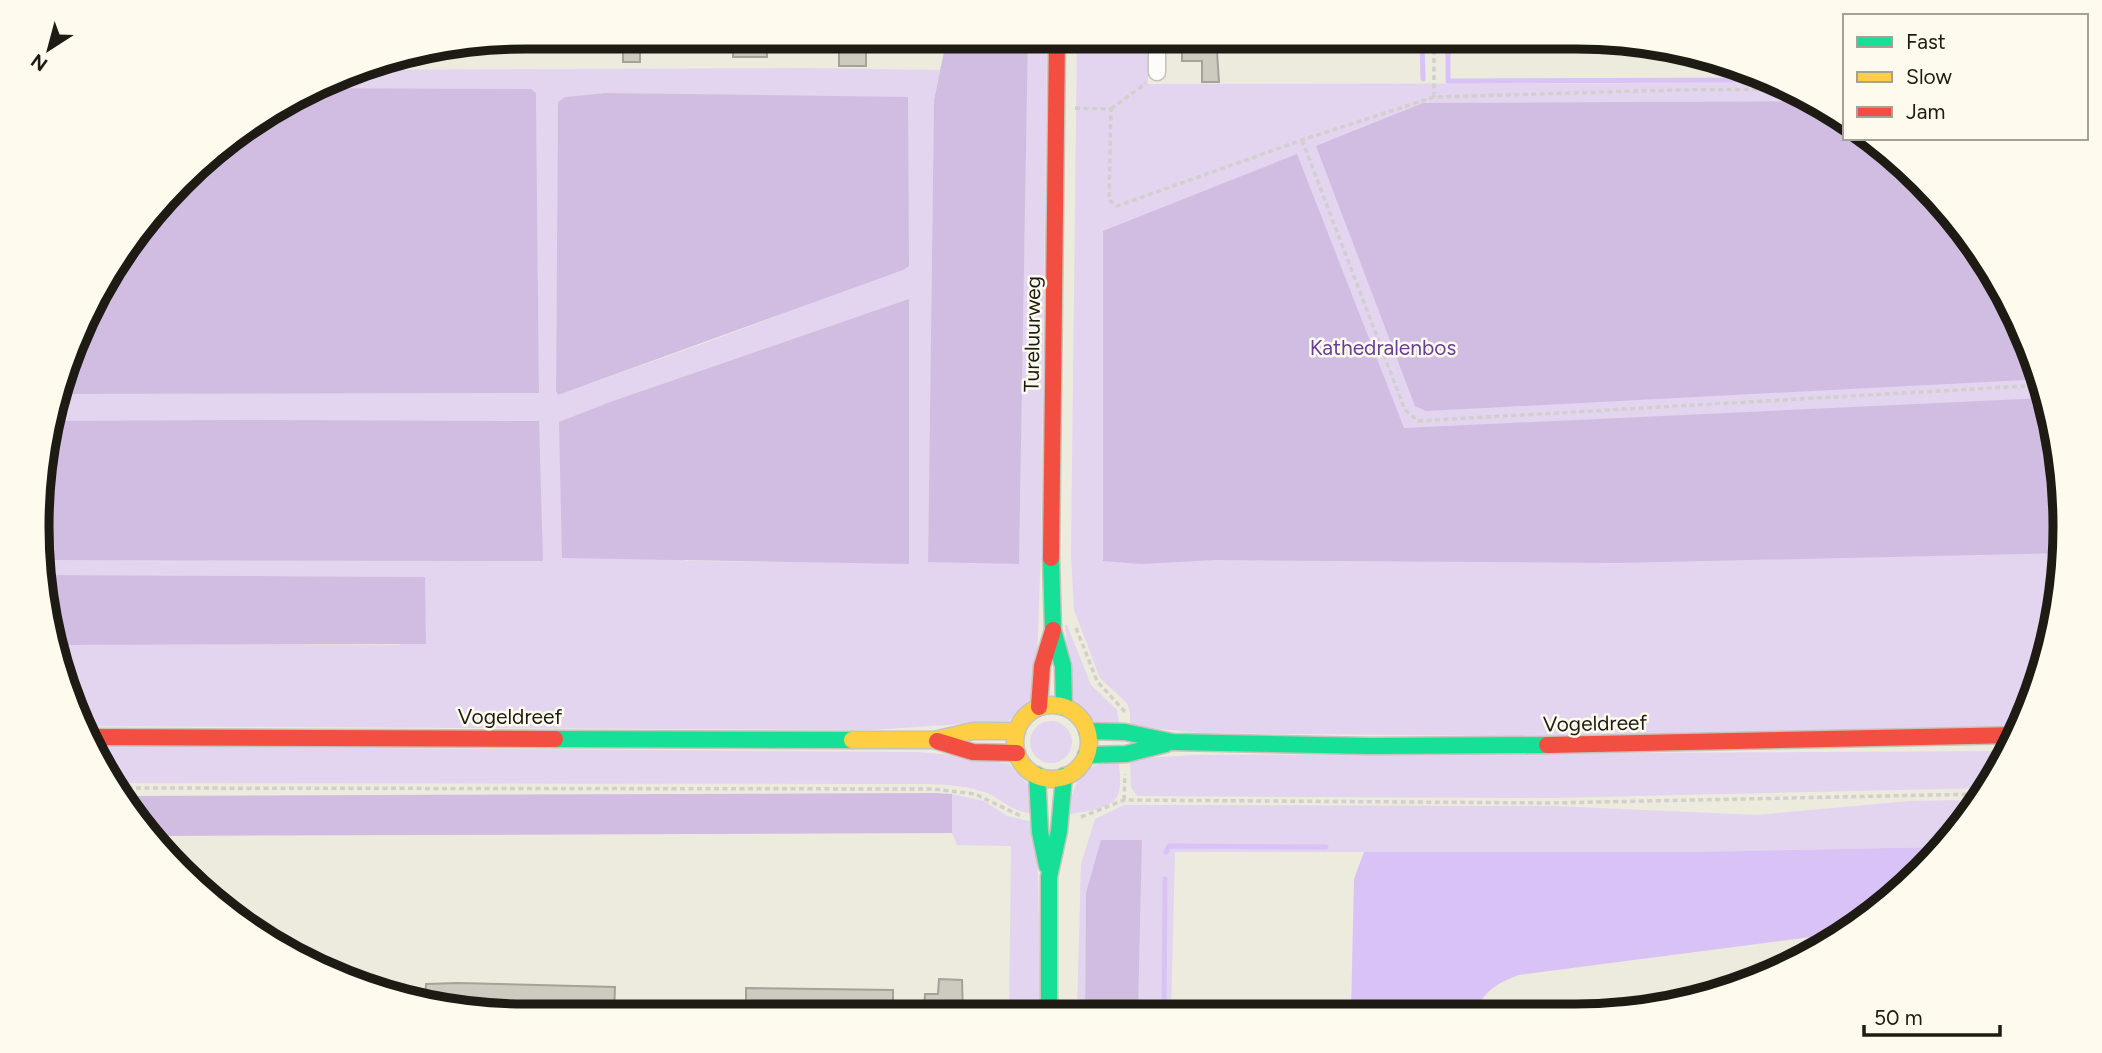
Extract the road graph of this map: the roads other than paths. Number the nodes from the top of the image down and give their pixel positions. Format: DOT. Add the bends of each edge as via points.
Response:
graph roads {
  1 [pos="1057,49"];
  2 [pos="1157,49"];
  3 [pos="1157,72"];
  4 [pos="1053,630"];
  5 [pos="1039,707"];
  6 [pos="1064,707"];
  7 [pos="1087,731"];
  8 [pos="1016,732"];
  9 [pos="2005,735"];
  10 [pos="98,737"];
  11 [pos="934,740"];
  12 [pos="1173,742"];
  13 [pos="1017,752"];
  14 [pos="1086,755"];
  15 [pos="1037,775"];
  16 [pos="1064,776"];
  17 [pos="1049,877"];
  18 [pos="1049,1004"];
  1 -- 4 [label="main road, Tureluurweg"];
  2 -- 3 [label="street"];
  4 -- 5 [label="main road, Tureluurweg" via="1042,666"];
  4 -- 6 [label="main road, Tureluurweg" via="1062,666"];
  5 -- 6 [label="main road"];
  5 -- 8 [label="main road"];
  6 -- 7 [label="main road" via="1074,712"];
  7 -- 12 [label="main road, Vogeldreef" via="1125,732"];
  7 -- 14 [label="main road"];
  8 -- 11 [label="main road, Vogeldreef" via="973,732"];
  8 -- 13 [label="main road"];
  9 -- 12 [label="main road, Vogeldreef" via="1619,745"];
  10 -- 11 [label="main road, Vogeldreef"];
  11 -- 13 [label="main road, Vogeldreef" via="973,752"];
  12 -- 14 [label="main road, Vogeldreef" via="1126,754"];
  13 -- 15 [label="main road" via="1021,762"];
  14 -- 16 [label="main road"];
  15 -- 16 [label="main road"];
  15 -- 17 [label="main road" via="1040,832"];
  16 -- 17 [label="main road"];
  17 -- 18 [label="main road"];
}
